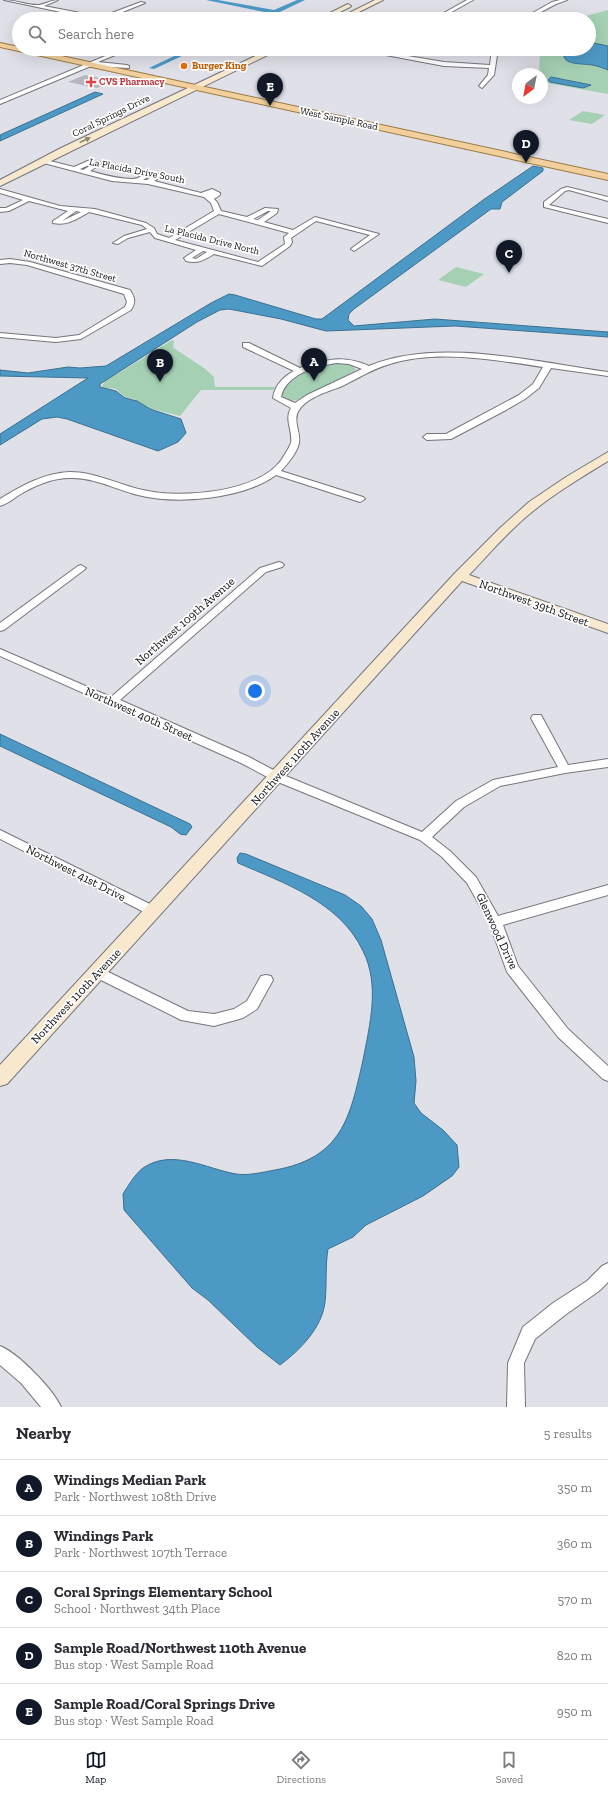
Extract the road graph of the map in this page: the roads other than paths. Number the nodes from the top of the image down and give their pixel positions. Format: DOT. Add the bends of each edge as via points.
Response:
graph roads {
  1 [pos="6,0"];
  2 [pos="56,0"];
  3 [pos="380,0"];
  4 [pos="471,0"];
  5 [pos="565,0"];
  6 [pos="356,2"];
  7 [pos="143,3"];
  8 [pos="38,6"];
  9 [pos="67,12"];
  10 [pos="119,12"];
  11 [pos="335,12"];
  12 [pos="355,12"];
  13 [pos="448,12"];
  14 [pos="537,12"];
  15 [pos="0,40"];
  16 [pos="12,43"];
  17 [pos="0,45"];
  18 [pos="12,48"];
  19 [pos="51,56"];
  20 [pos="76,56"];
  21 [pos="111,56"];
  22 [pos="246,56"];
  23 [pos="261,56"];
  24 [pos="404,56"];
  25 [pos="494,56"];
  26 [pos="56,57"];
  27 [pos="99,61"];
  28 [pos="90,64"];
  29 [pos="127,66"];
  30 [pos="493,67"];
  31 [pos="203,83"];
  32 [pos="193,84"];
  33 [pos="183,85"];
  34 [pos="482,86"];
  35 [pos="0,94"];
  36 [pos="11,97"];
  37 [pos="0,102"];
  38 [pos="24,161"];
  39 [pos="42,161"];
  40 [pos="75,169"];
  41 [pos="84,172"];
  42 [pos="607,174"];
  43 [pos="136,181"];
  44 [pos="148,182"];
  45 [pos="0,183"];
  46 [pos="0,191"];
  47 [pos="20,197"];
  48 [pos="29,199"];
  49 [pos="608,199"];
  50 [pos="0,208"];
  51 [pos="76,209"];
  52 [pos="89,210"];
  53 [pos="218,212"];
  54 [pos="247,220"];
  55 [pos="608,222"];
  56 [pos="258,223"];
  57 [pos="152,229"];
  58 [pos="294,232"];
  59 [pos="170,240"];
  60 [pos="116,243"];
  61 [pos="202,249"];
  62 [pos="354,249"];
  63 [pos="212,252"];
  64 [pos="0,262"];
  65 [pos="0,335"];
  66 [pos="246,345"];
  67 [pos="548,366"];
  68 [pos="368,369"];
  69 [pos="300,371"];
  70 [pos="608,374"];
  71 [pos="297,407"];
  72 [pos="427,437"];
  73 [pos="608,456"];
  74 [pos="277,472"];
  75 [pos="360,499"];
  76 [pos="0,503"];
  77 [pos="278,565"];
  78 [pos="81,568"];
  79 [pos="460,576"];
  80 [pos="0,628"];
  81 [pos="608,629"];
  82 [pos="0,652"];
  83 [pos="111,702"];
  84 [pos="537,718"];
  85 [pos="608,763"];
  86 [pos="565,769"];
  87 [pos="277,777"];
  88 [pos="0,834"];
  89 [pos="424,837"];
  90 [pos="608,890"];
  91 [pos="153,911"];
  92 [pos="495,922"];
  93 [pos="98,972"];
  94 [pos="266,980"];
  95 [pos="608,1075"];
  96 [pos="0,1078"];
  97 [pos="608,1271"];
  98 [pos="0,1354"];
  99 [pos="52,1407"];
  100 [pos="516,1407"];
  1 -- 8 [label="street"];
  2 -- 8 [label="street"];
  3 -- 12 [label="main road"];
  4 -- 13 [label="street"];
  5 -- 14 [label="street"];
  6 -- 11 [label="main road"];
  7 -- 10 [label="street"];
  8 -- 9 [label="street"];
  15 -- 16 [label="main road"];
  17 -- 18 [label="main road, West Sample Road"];
  19 -- 26 [label="main road, West Sample Road"];
  20 -- 27 [label="main road, West Sample Road"];
  21 -- 27 [label="street"];
  22 -- 32 [label="main road, Coral Springs Drive"];
  23 -- 31 [label="main road"];
  24 -- 30 [label="street" via="437,63"];
  25 -- 30 [label="street"];
  26 -- 27 [label="street"];
  26 -- 28 [label="main road, West Sample Road"];
  27 -- 29 [label="main road, West Sample Road"];
  28 -- 29 [label="street"];
  28 -- 33 [label="main road, West Sample Road"];
  28 -- 36 [label="street"];
  29 -- 32 [label="main road, West Sample Road"];
  30 -- 34 [label="street" via="489,79"];
  31 -- 32 [label="main road, West Sample Road"];
  31 -- 42 [label="main road, West Sample Road"];
  32 -- 33 [label="main road, West Sample Road"];
  39 -- 32 [label="main road, Coral Springs Drive, one-way"];
  32 -- 42 [label="main road, West Sample Road"];
  33 -- 38 [label="main road, Coral Springs Drive"];
  35 -- 36 [label="street"];
  36 -- 37 [label="street"];
  39 -- 40 [label="street, La Placida Drive South"];
  39 -- 45 [label="main road, Coral Springs Drive"];
  40 -- 41 [label="street, La Placida Drive South"];
  40 -- 41 [label="street" via="90,162 100,163"];
  41 -- 43 [label="street, La Placida Drive South" via="116,180"];
  43 -- 44 [label="street, La Placida Drive South"];
  43 -- 44 [label="street" via="150,174 158,175"];
  44 -- 53 [label="street, La Placida Drive South" via="201,195 212,191 218,194 210,198"];
  46 -- 47 [label="street, La Placida Drive North"];
  47 -- 48 [label="street, La Placida Drive North"];
  47 -- 50 [label="street"];
  48 -- 50 [label="street" via="7,210"];
  48 -- 51 [label="street, La Placida Drive North" via="60,208"];
  49 -- 55 [label="street" via="569,188 546,203 546,206"];
  51 -- 52 [label="street, La Placida Drive North"];
  51 -- 52 [label="street" via="54,222 64,223"];
  52 -- 57 [label="street, La Placida Drive North" via="144,224"];
  53 -- 54 [label="street"];
  53 -- 59 [label="street"];
  54 -- 56 [label="street"];
  54 -- 56 [label="street" via="267,209 276,210"];
  56 -- 58 [label="street"];
  57 -- 59 [label="street, La Placida Drive North" via="154,235"];
  57 -- 60 [label="street"];
  58 -- 62 [label="street" via="315,219 376,234"];
  58 -- 63 [label="street, La Placida Drive North" via="287,237 288,245 259,264"];
  59 -- 61 [label="street, La Placida Drive North"];
  61 -- 63 [label="street, La Placida Drive North"];
  61 -- 63 [label="street" via="187,259 197,261"];
  64 -- 65 [label="street, Northwest 37th Street" via="28,263 127,292 131,298 128,308 81,337 56,340"];
  66 -- 69 [label="street"];
  67 -- 68 [label="street" via="455,354 394,360"];
  67 -- 70 [label="street"];
  67 -- 72 [label="street" via="536,386 522,398 448,437"];
  68 -- 69 [label="street" via="339,361"];
  68 -- 71 [label="street"];
  69 -- 71 [label="street" via="280,385 276,395 280,400"];
  71 -- 74 [label="street" via="291,418 295,444"];
  73 -- 79 [label="main road, Northwest 110th Avenue" via="542,498 511,524"];
  74 -- 75 [label="street"];
  74 -- 76 [label="street" via="245,486 193,496 142,493 95,477 59,476 36,482"];
  77 -- 83 [label="street, Northwest 109th Avenue" via="263,570"];
  78 -- 80 [label="street"];
  79 -- 81 [label="main road, Northwest 39th Street"];
  79 -- 87 [label="main road, Northwest 110th Avenue"];
  82 -- 83 [label="street, Northwest 40th Street"];
  83 -- 87 [label="street, Northwest 40th Street" via="245,760"];
  84 -- 86 [label="street"];
  85 -- 86 [label="street"];
  86 -- 89 [label="street" via="497,783 460,804"];
  87 -- 89 [label="street, Glenwood Drive"];
  87 -- 91 [label="main road, Northwest 110th Avenue"];
  88 -- 91 [label="street, Northwest 41st Drive"];
  89 -- 92 [label="street, Glenwood Drive" via="446,854 472,880"];
  90 -- 92 [label="street"];
  91 -- 93 [label="main road, Northwest 110th Avenue"];
  92 -- 95 [label="street, Glenwood Drive" via="512,968 563,1033"];
  93 -- 94 [label="street" via="186,1016 214,1020 238,1014 252,1005"];
  93 -- 96 [label="main road, Northwest 110th Avenue"];
  97 -- 100 [label="street" via="593,1286 529,1333 516,1363"];
  98 -- 99 [label="street" via="27,1377"];
}
